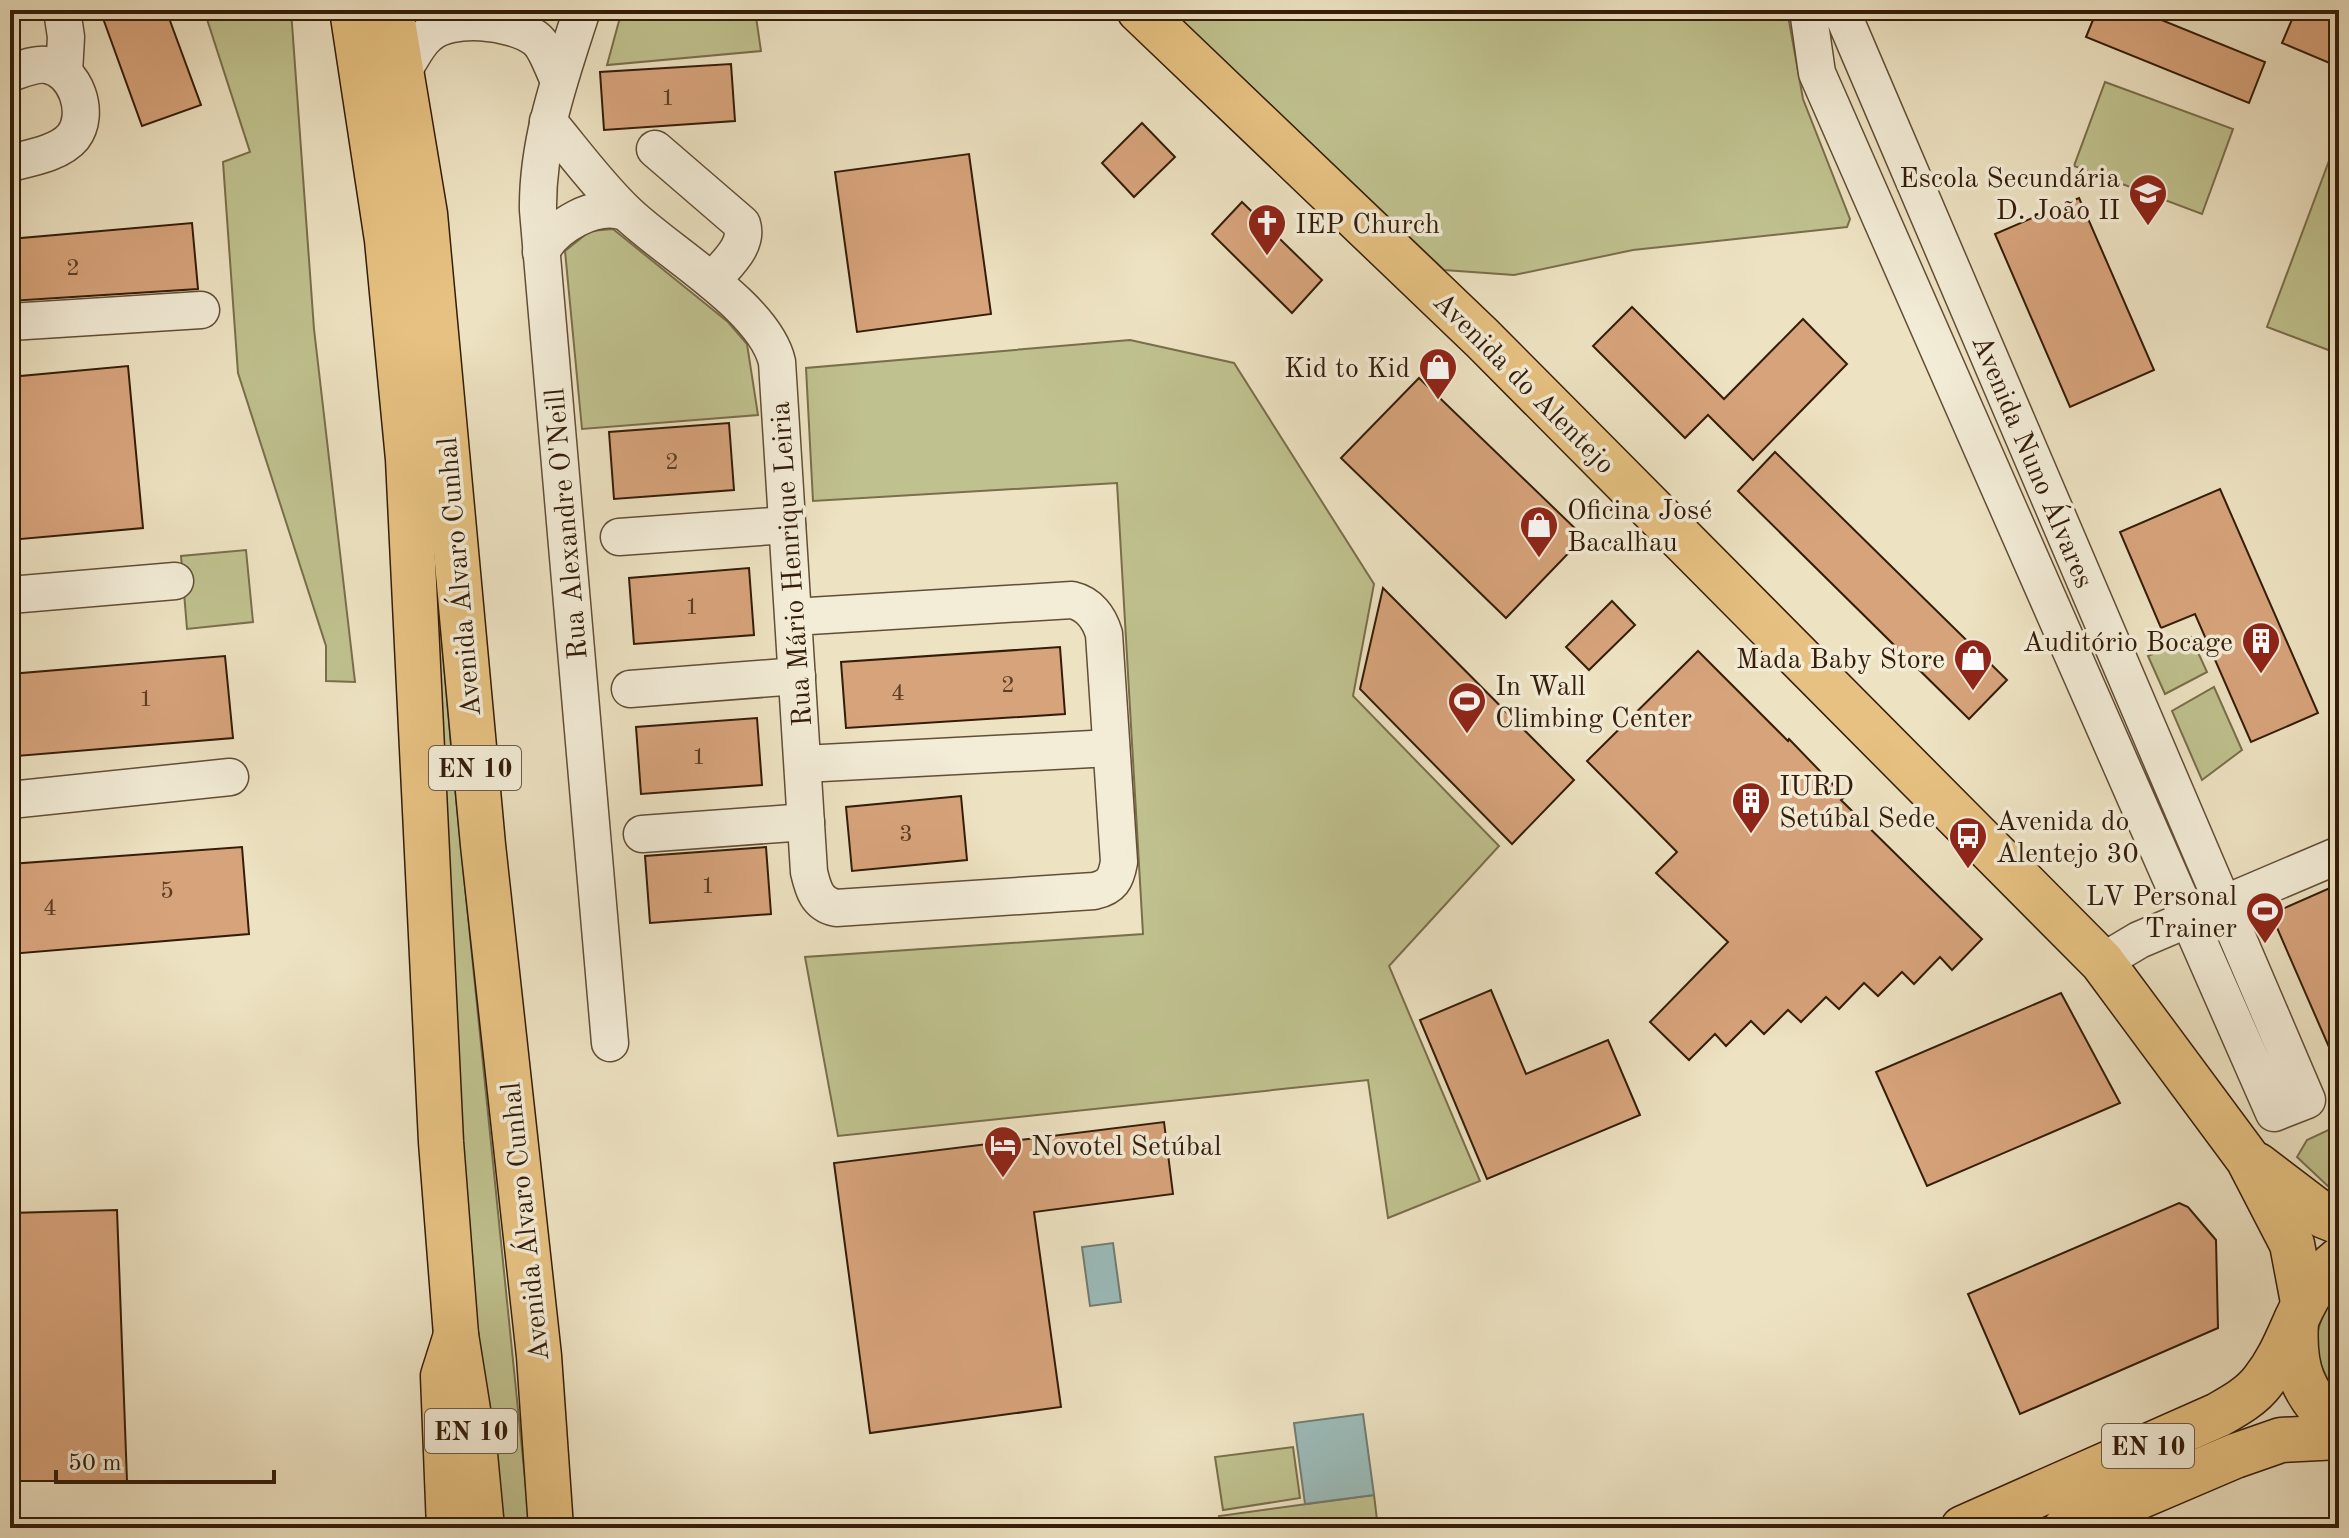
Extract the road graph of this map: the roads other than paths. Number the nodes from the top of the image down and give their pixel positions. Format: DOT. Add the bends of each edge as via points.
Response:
graph roads {
  1 [pos="62,10"];
  2 [pos="352,10"];
  3 [pos="391,10"];
  4 [pos="513,10"];
  5 [pos="570,10"];
  6 [pos="582,10"];
  7 [pos="1139,10"];
  8 [pos="1808,10"];
  9 [pos="1841,10"];
  10 [pos="1863,61"];
  11 [pos="403,71"];
  12 [pos="10,73"];
  13 [pos="64,73"];
  14 [pos="1817,73"];
  15 [pos="559,81"];
  16 [pos="548,121"];
  17 [pos="655,149"];
  18 [pos="10,163"];
  19 [pos="538,170"];
  20 [pos="625,212"];
  21 [pos="541,252"];
  22 [pos="712,281"];
  23 [pos="201,310"];
  24 [pos="10,322"];
  25 [pos="787,525"];
  26 [pos="619,537"];
  27 [pos="175,581"];
  28 [pos="10,595"];
  29 [pos="793,617"];
  30 [pos="797,676"];
  31 [pos="630,689"];
  32 [pos="1111,748"];
  33 [pos="803,764"];
  34 [pos="230,777"];
  35 [pos="10,800"];
  36 [pos="806,822"];
  37 [pos="642,834"];
  38 [pos="2339,855"];
  39 [pos="2223,904"];
  40 [pos="2189,919"];
  41 [pos="2102,962"];
  42 [pos="610,1043"];
  43 [pos="2248,1159"];
  44 [pos="2339,1222"];
  45 [pos="2339,1260"];
  46 [pos="2300,1312"];
  47 [pos="456,1335"];
  48 [pos="539,1356"];
  49 [pos="2339,1426"];
  50 [pos="2339,1437"];
  51 [pos="449,1528"];
  52 [pos="482,1528"];
  53 [pos="551,1528"];
  54 [pos="581,1528"];
  55 [pos="1963,1528"];
  56 [pos="2066,1528"];
  1 -- 13 [label="street"];
  2 -- 47 [label="main road, Avenida Álvaro Cunhal / EN 10" via="387,240 408,459 441,1142"];
  3 -- 11 [label="main road, Avenida Álvaro Cunhal / EN 10"];
  4 -- 5 [label="street" via="543,19"];
  6 -- 15 [label="street, Rua Alexandre O'Neill"];
  7 -- 41 [label="main road, Avenida do Alentejo" via="1482,338"];
  8 -- 14 [label="street, Avenida Nuno Álvares"];
  9 -- 10 [label="street, Avenida Nuno Álvares"];
  10 -- 14 [label="street" via="1852,51 1833,49"];
  10 -- 39 [label="street, Avenida Nuno Álvares"];
  11 -- 15 [label="street" via="426,36 465,21 508,27 535,39"];
  11 -- 48 [label="main road, Avenida Álvaro Cunhal / EN 10" via="425,214 476,770"];
  12 -- 13 [label="street" via="46,65"];
  13 -- 18 [label="street" via="80,101 82,119 73,137 52,151"];
  14 -- 40 [label="street, Avenida Nuno Álvares"];
  15 -- 16 [label="street, Rua Alexandre O'Neill"];
  16 -- 19 [label="street, Rua Alexandre O'Neill"];
  16 -- 20 [label="street, Rua Mário Henrique Leiria"];
  17 -- 22 [label="street" via="744,228 742,244"];
  19 -- 20 [label="street, Rua Mário Henrique Leiria"];
  19 -- 21 [label="street, Rua Alexandre O'Neill"];
  20 -- 21 [label="street" via="611,208 588,215 554,233"];
  20 -- 22 [label="street, Rua Mário Henrique Leiria"];
  21 -- 42 [label="street, Rua Alexandre O'Neill"];
  22 -- 25 [label="street, Rua Mário Henrique Leiria" via="773,346"];
  23 -- 24 [label="street"];
  25 -- 26 [label="street"];
  25 -- 29 [label="street, Rua Mário Henrique Leiria"];
  27 -- 28 [label="street"];
  29 -- 30 [label="street, Rua Mário Henrique Leiria"];
  29 -- 32 [label="street" via="1078,602 1094,613 1104,634"];
  30 -- 31 [label="street"];
  30 -- 33 [label="street, Rua Mário Henrique Leiria"];
  32 -- 33 [label="street"];
  32 -- 36 [label="street, Rua Mário Henrique Leiria" via="1119,862 1115,879 1101,889 836,908 819,899 809,872"];
  33 -- 36 [label="street, Rua Mário Henrique Leiria"];
  34 -- 35 [label="street"];
  36 -- 37 [label="street"];
  38 -- 39 [label="street"];
  39 -- 40 [label="street"];
  39 -- 40 [label="street, Avenida Nuno Álvares" via="2307,1100 2274,1113"];
  40 -- 41 [label="street"];
  41 -- 43 [label="main road, Avenida do Alentejo"];
  43 -- 44 [label="main road, Avenida do Alentejo"];
  43 -- 46 [label="main road, Avenida do Alentejo" via="2292,1244"];
  45 -- 46 [label="main road" via="2317,1279"];
  46 -- 49 [label="main road, Avenida do Alentejo" via="2294,1351 2301,1380 2316,1405"];
  46 -- 55 [label="main road, EN 10" via="2263,1381 2240,1403"];
  47 -- 51 [label="main road" via="443,1376"];
  47 -- 52 [label="main road, Avenida Álvaro Cunhal / EN 10"];
  48 -- 53 [label="main road, Avenida Álvaro Cunhal / EN 10"];
  48 -- 54 [label="main road" via="566,1442"];
  50 -- 56 [label="main road, EN 10" via="2281,1440"];
}
